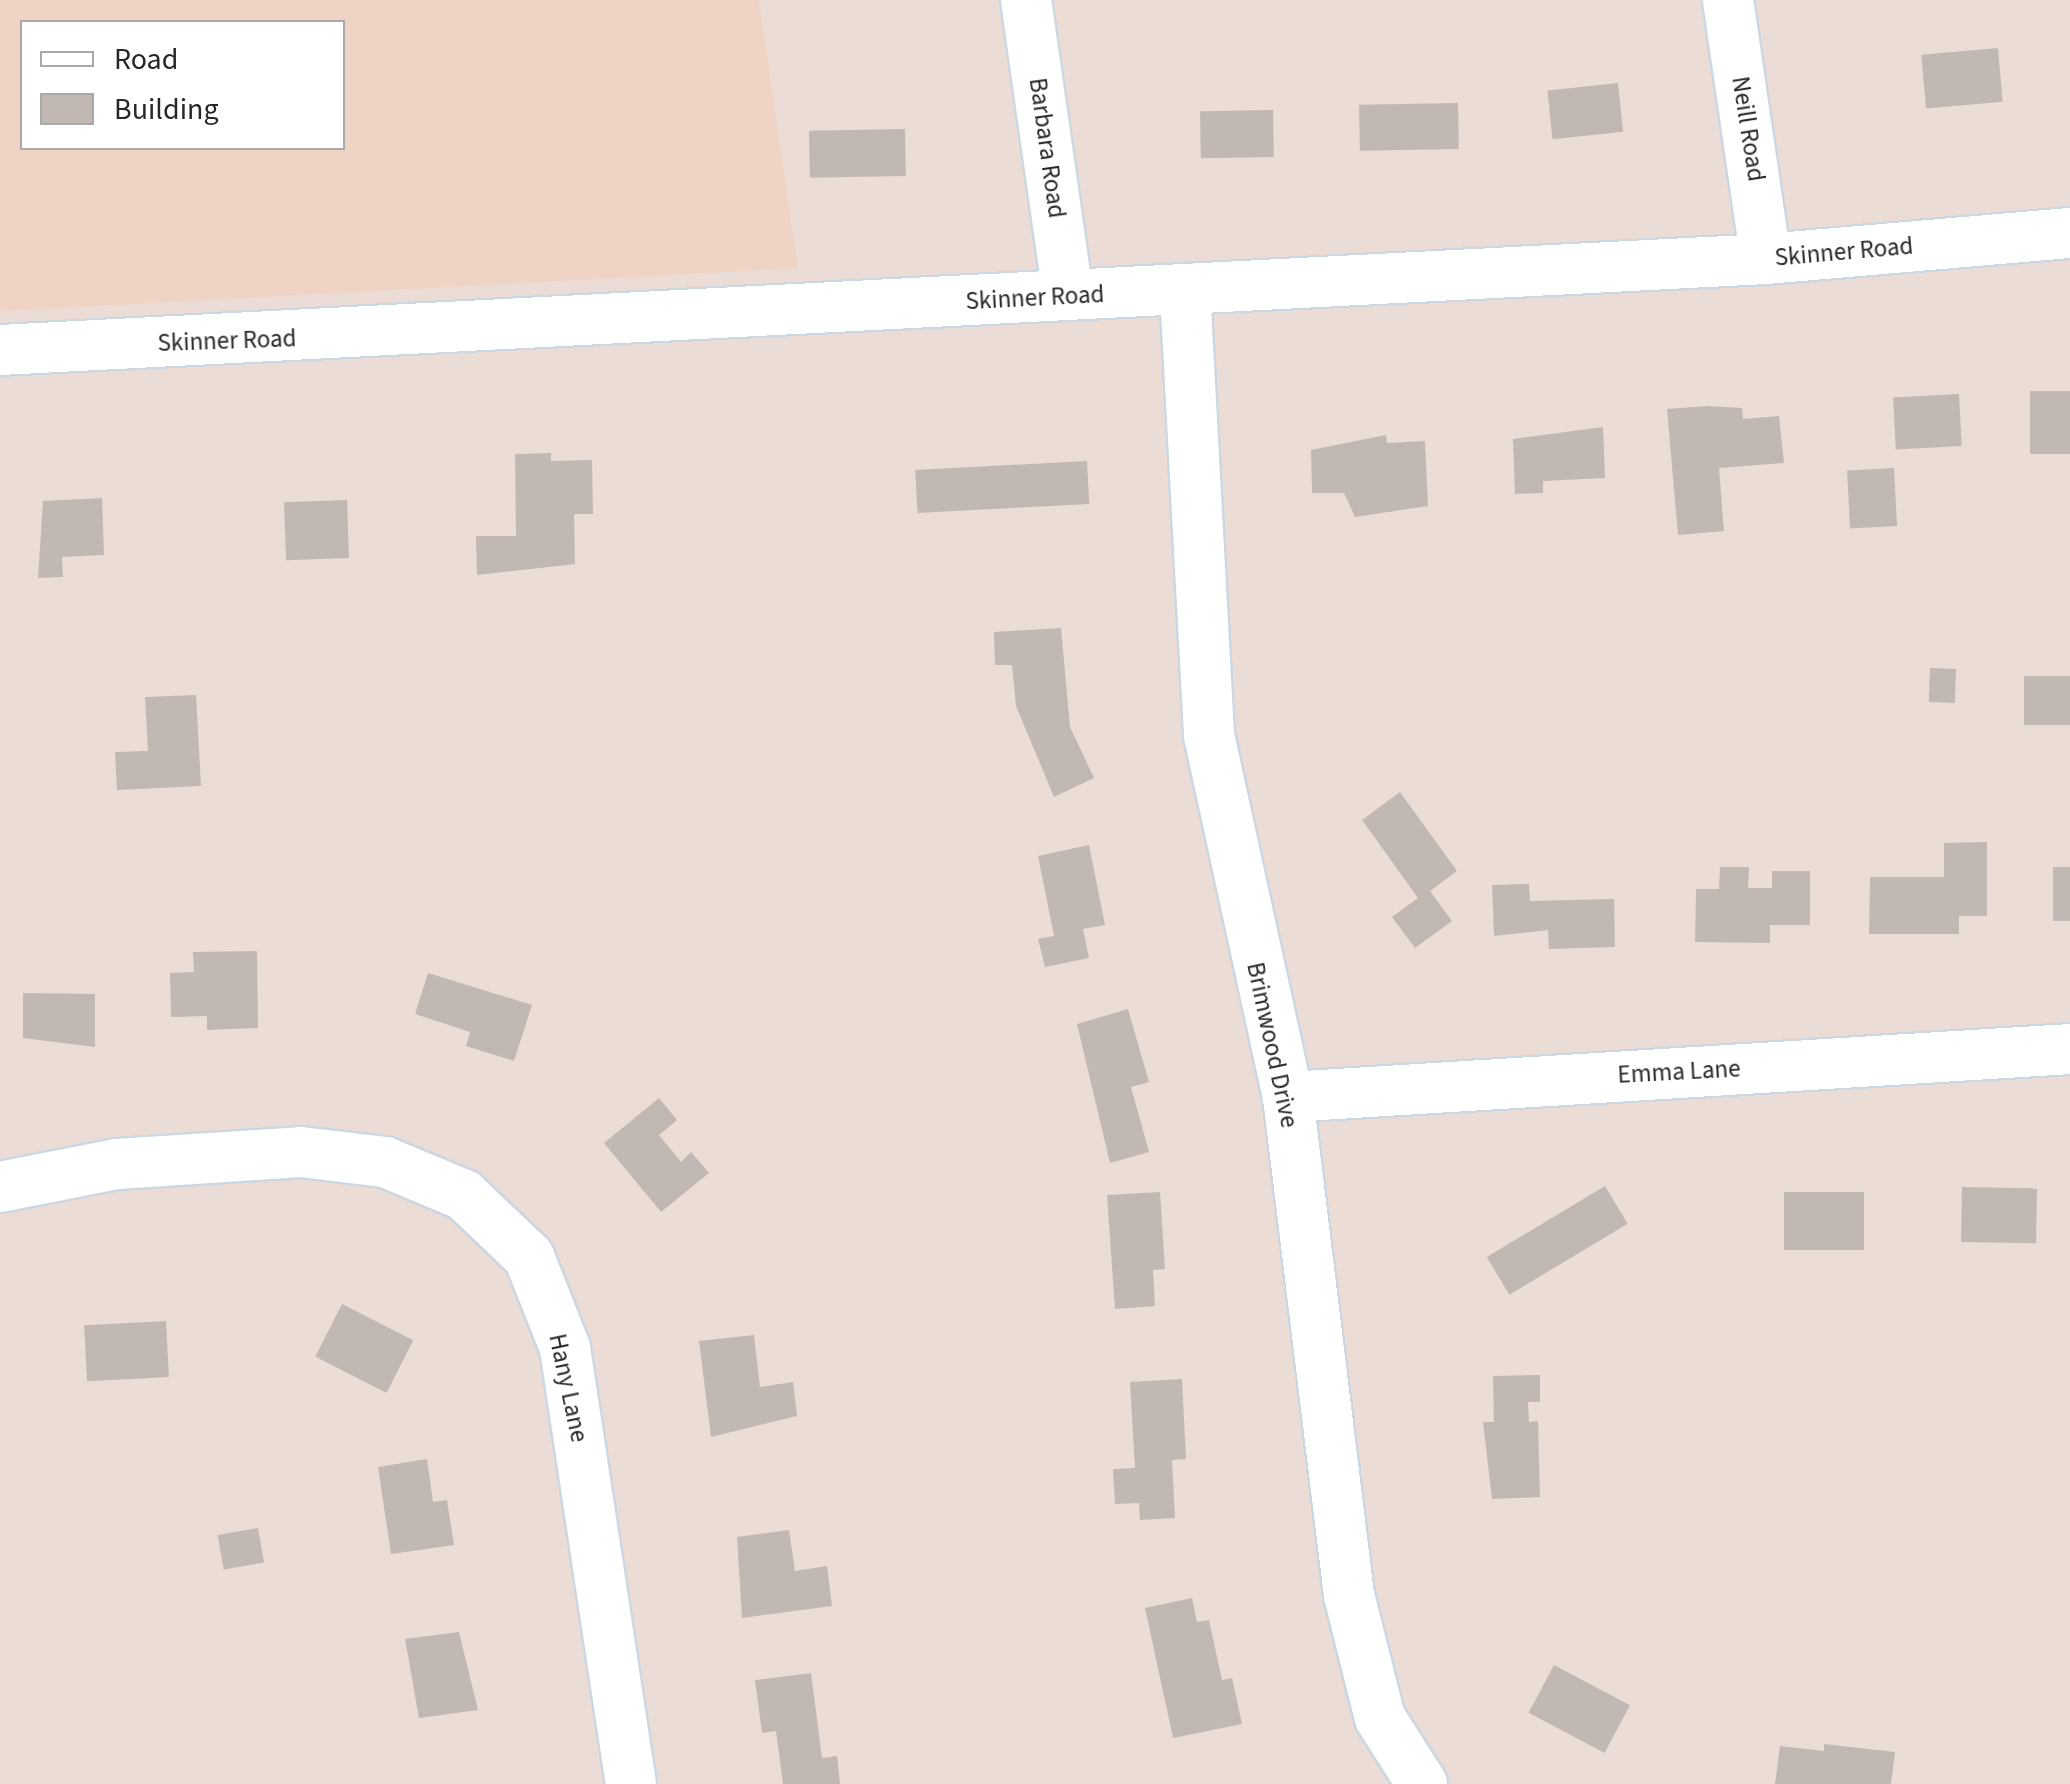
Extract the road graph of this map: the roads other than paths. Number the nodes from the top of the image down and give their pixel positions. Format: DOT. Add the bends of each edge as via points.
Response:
graph roads {
  1 [pos="1026,0"];
  2 [pos="1728,0"];
  3 [pos="2070,233"];
  4 [pos="1766,259"];
  5 [pos="1185,291"];
  6 [pos="1068,295"];
  7 [pos="0,350"];
  8 [pos="2070,1049"];
  9 [pos="1288,1097"];
  10 [pos="0,1187"];
  11 [pos="631,1784"];
  12 [pos="1422,1784"];
  1 -- 6 [label="street, Barbara Road"];
  2 -- 4 [label="street, Neill Road"];
  3 -- 4 [label="street, Skinner Road"];
  4 -- 5 [label="street, Skinner Road"];
  5 -- 6 [label="street, Skinner Road"];
  5 -- 9 [label="street, Brimwood Drive" via="1209,735"];
  6 -- 7 [label="street, Skinner Road"];
  8 -- 9 [label="street, Emma Lane"];
  9 -- 12 [label="street, Brimwood Drive" via="1349,1594 1380,1718"];
  10 -- 11 [label="street, Hany Lane" via="117,1164 301,1152 385,1162 464,1195 529,1257 564,1348"];
}
